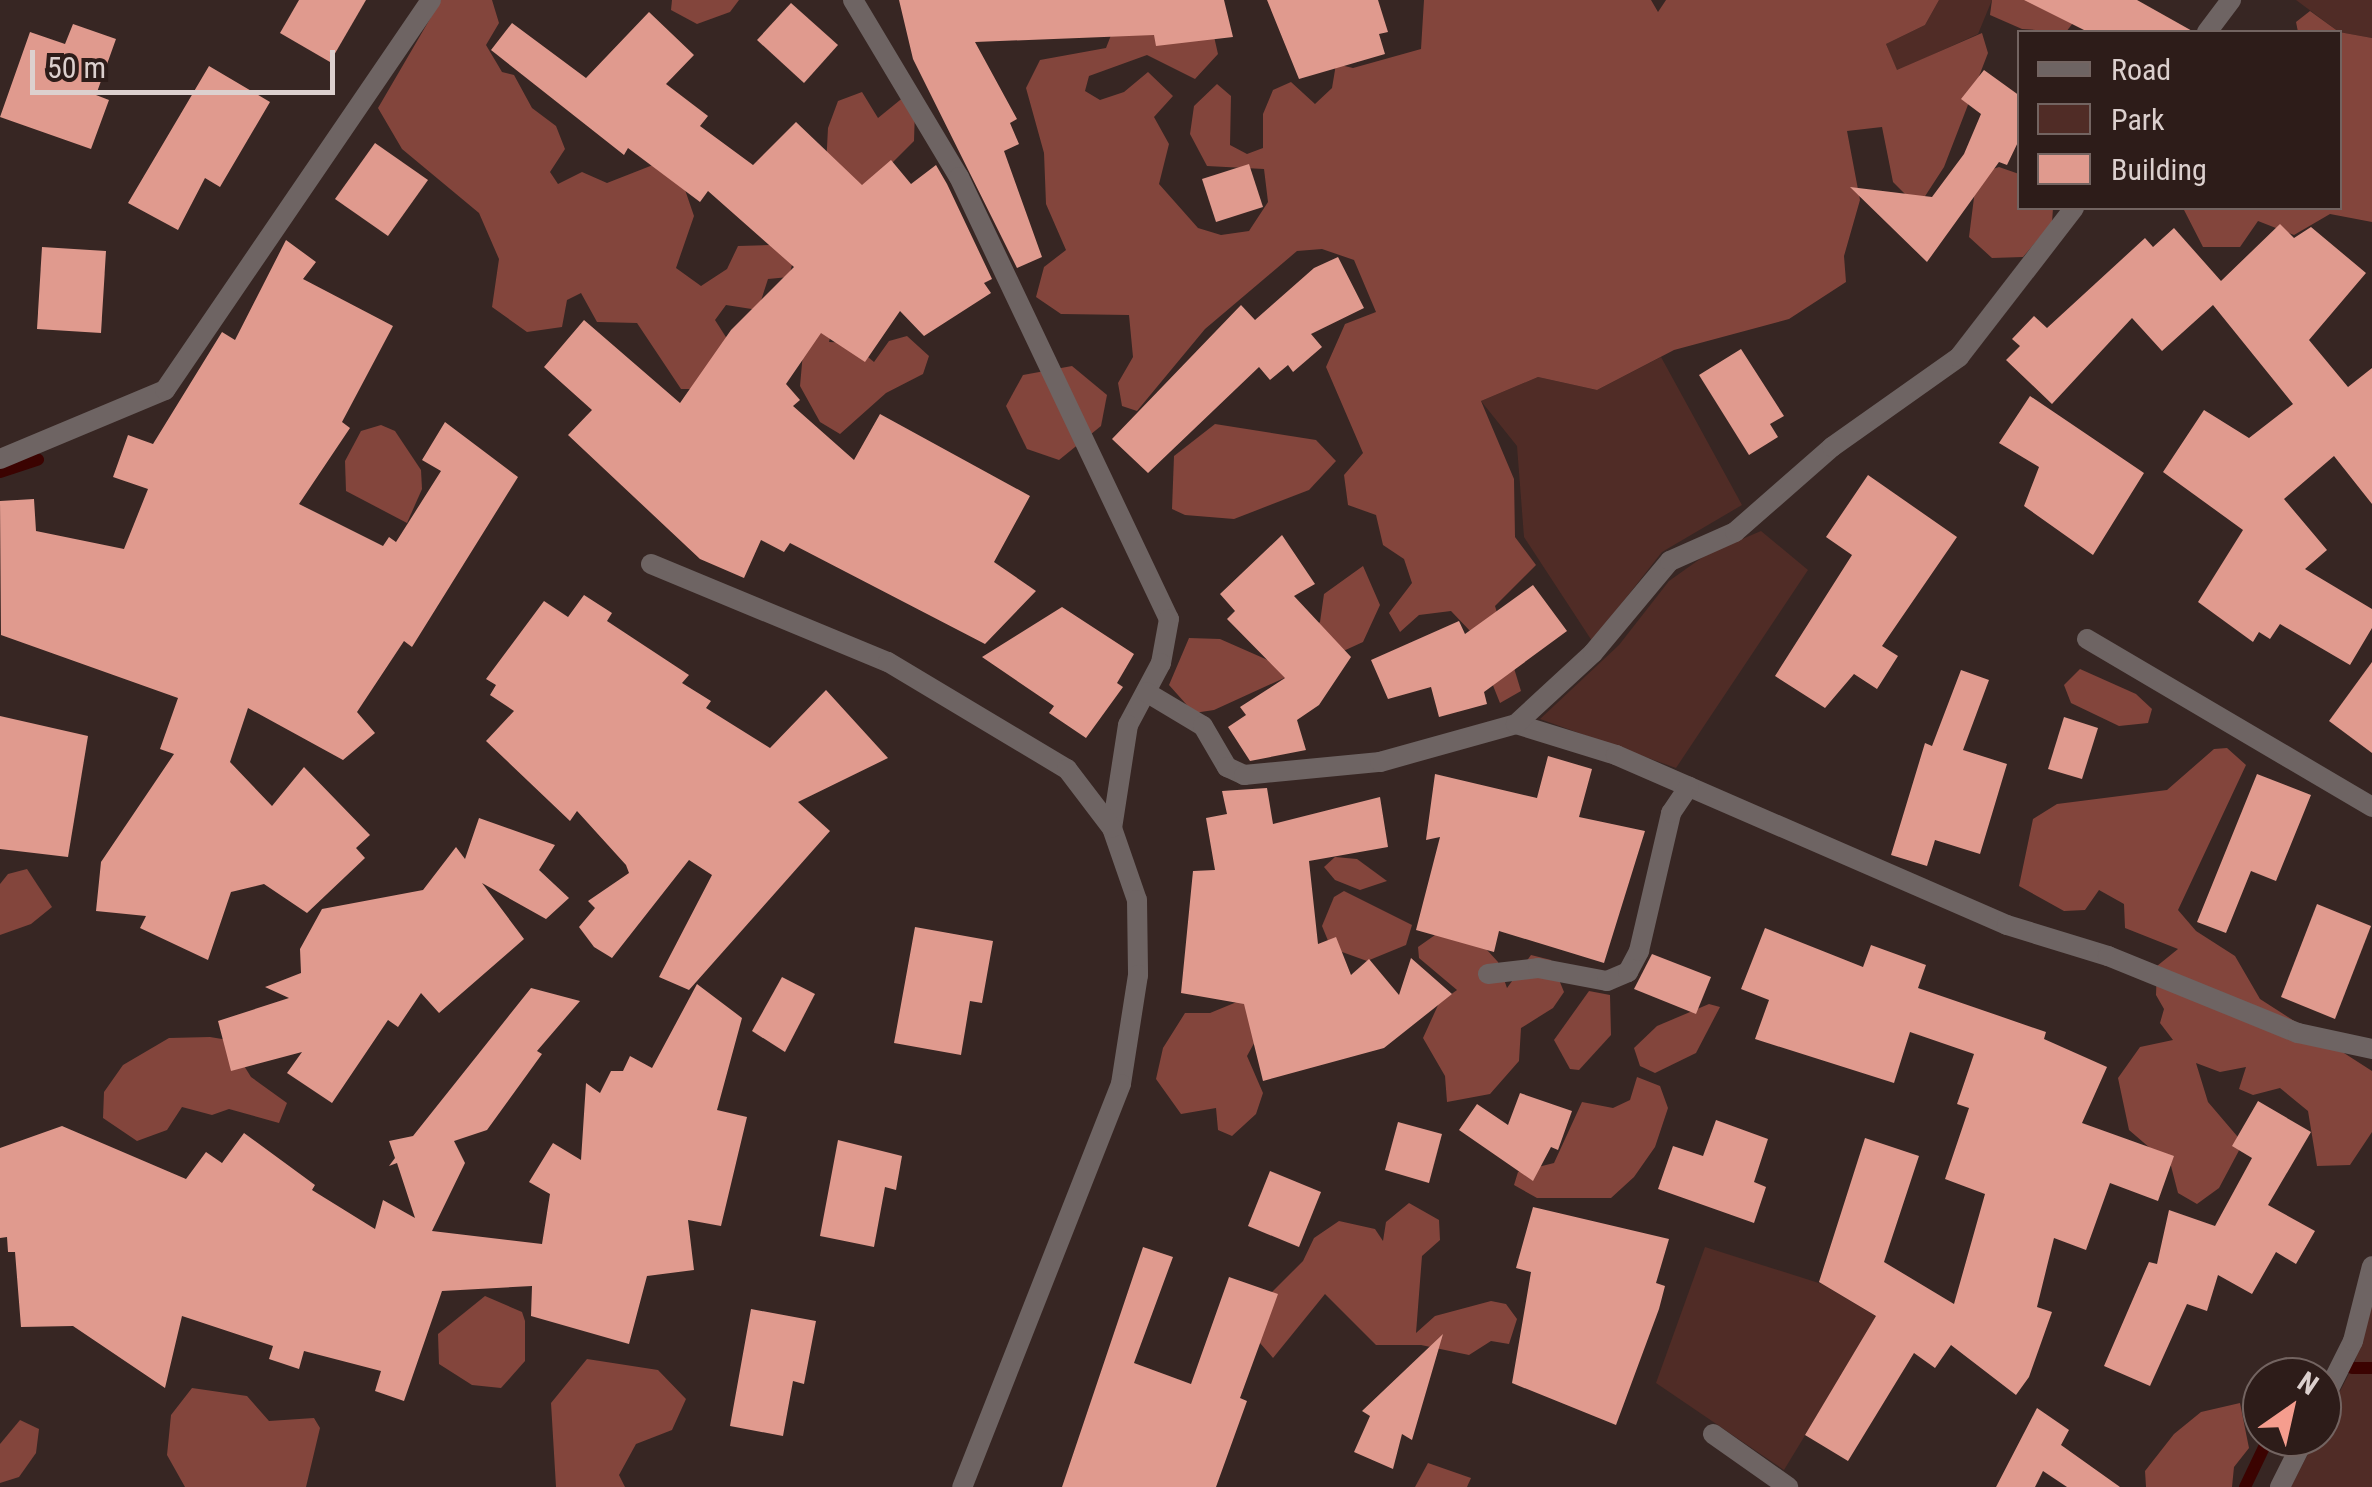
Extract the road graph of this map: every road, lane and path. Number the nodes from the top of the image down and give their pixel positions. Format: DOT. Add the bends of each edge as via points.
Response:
graph roads {
  1 [pos="431,0"];
  2 [pos="853,0"];
  3 [pos="2232,0"];
  4 [pos="2209,30"];
  5 [pos="2072,210"];
  6 [pos="0,460"];
  7 [pos="651,564"];
  8 [pos="2088,639"];
  9 [pos="1146,692"];
  10 [pos="1516,724"];
  11 [pos="1690,786"];
  12 [pos="2372,807"];
  13 [pos="1112,828"];
  14 [pos="1488,974"];
  15 [pos="2372,1050"];
  16 [pos="2372,1266"];
  17 [pos="2342,1362"];
  18 [pos="1713,1434"];
  19 [pos="2295,1457"];
  20 [pos="962,1487"];
  21 [pos="1788,1487"];
  22 [pos="2280,1487"];
  1 -- 6 [label="street" via="165,390"];
  2 -- 9 [label="street" via="960,176 1169,619 1162,663"];
  3 -- 4 [label="street"];
  5 -- 10 [label="street" via="1960,357 1832,447 1735,532 1670,562 1593,652"];
  7 -- 13 [label="street" via="888,662 1067,768"];
  8 -- 12 [label="street"];
  9 -- 10 [label="street" via="1203,726 1227,767 1244,775 1380,762"];
  9 -- 13 [label="street" via="1128,725"];
  10 -- 11 [label="street"];
  11 -- 14 [label="street" via="1671,813 1639,952 1628,972 1607,981 1538,968"];
  11 -- 15 [label="street" via="1856,865 2006,925 2108,956 2298,1033"];
  13 -- 20 [label="street" via="1137,900 1138,974 1122,1084"];
  16 -- 17 [label="street"];
  18 -- 21 [label="street"];
  19 -- 22 [label="street"];
}
